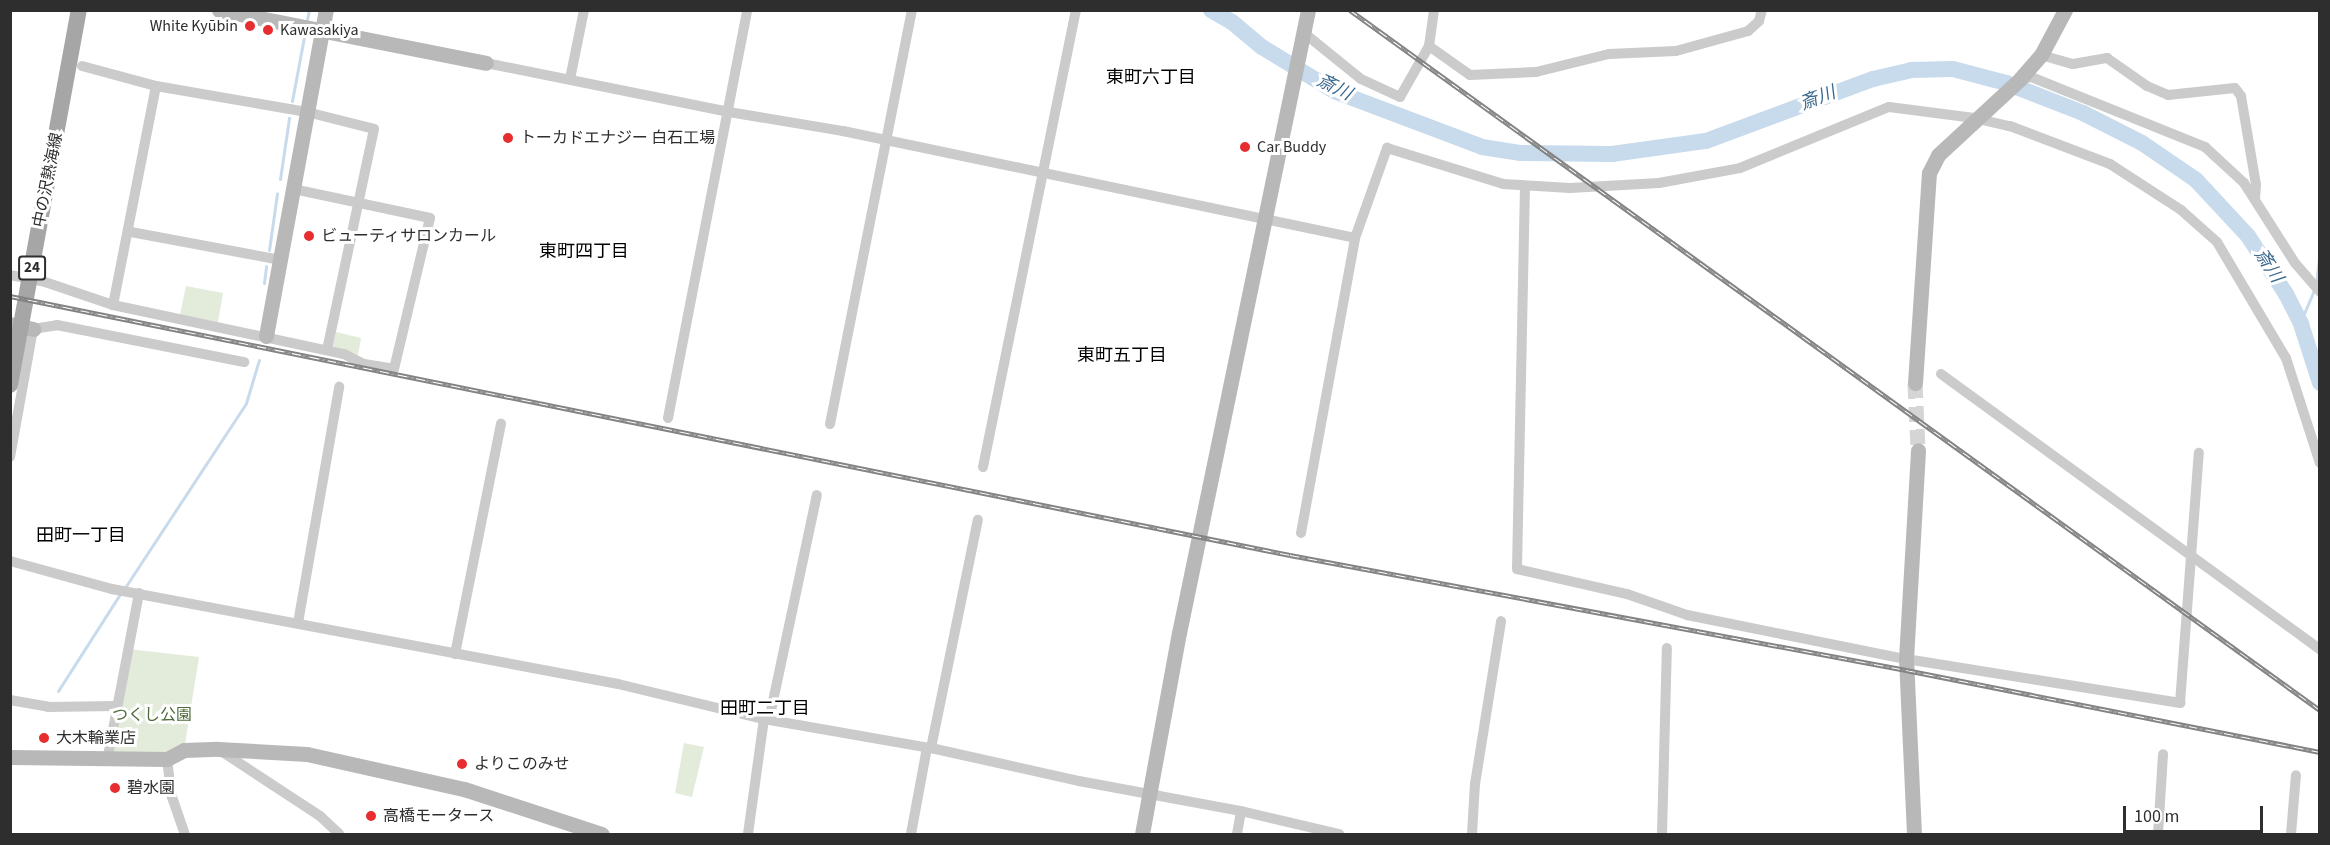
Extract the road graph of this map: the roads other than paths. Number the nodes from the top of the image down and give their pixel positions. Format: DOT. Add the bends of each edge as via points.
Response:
graph roads {
  1 [pos="79,10"];
  2 [pos="219,10"];
  3 [pos="326,10"];
  4 [pos="584,10"];
  5 [pos="747,10"];
  6 [pos="912,10"];
  7 [pos="1077,10"];
  8 [pos="1308,10"];
  9 [pos="1434,10"];
  10 [pos="1762,10"];
  11 [pos="2065,10"];
  12 [pos="322,32"];
  13 [pos="1303,36"];
  14 [pos="1429,46"];
  15 [pos="2041,55"];
  16 [pos="486,63"];
  17 [pos="82,66"];
  18 [pos="570,79"];
  19 [pos="2020,80"];
  20 [pos="156,86"];
  21 [pos="307,112"];
  22 [pos="729,112"];
  23 [pos="1978,116"];
  24 [pos="885,141"];
  25 [pos="1041,172"];
  26 [pos="1525,186"];
  27 [pos="294,189"];
  28 [pos="2255,199"];
  29 [pos="358,201"];
  30 [pos="1263,219"];
  31 [pos="131,232"];
  32 [pos="1355,238"];
  33 [pos="280,260"];
  34 [pos="10,275"];
  35 [pos="2319,292"];
  36 [pos="114,305"];
  37 [pos="10,324"];
  38 [pos="33,330"];
  39 [pos="266,336"];
  40 [pos="327,350"];
  41 [pos="244,362"];
  42 [pos="1941,374"];
  43 [pos="1915,383"];
  44 [pos="10,385"];
  45 [pos="339,387"];
  46 [pos="668,418"];
  47 [pos="501,424"];
  48 [pos="830,424"];
  49 [pos="1918,450"];
  50 [pos="2199,453"];
  51 [pos="10,457"];
  52 [pos="2319,463"];
  53 [pos="983,467"];
  54 [pos="817,495"];
  55 [pos="978,520"];
  56 [pos="1301,533"];
  57 [pos="2191,555"];
  58 [pos="10,561"];
  59 [pos="134,592"];
  60 [pos="1501,621"];
  61 [pos="298,623"];
  62 [pos="1667,648"];
  63 [pos="2319,649"];
  64 [pos="455,654"];
  65 [pos="1906,659"];
  66 [pos="10,700"];
  67 [pos="116,706"];
  68 [pos="767,720"];
  69 [pos="929,748"];
  70 [pos="218,749"];
  71 [pos="2163,754"];
  72 [pos="10,757"];
  73 [pos="167,759"];
  74 [pos="107,761"];
  75 [pos="2296,775"];
  76 [pos="1150,793"];
  77 [pos="1241,811"];
  78 [pos="185,834"];
  79 [pos="339,834"];
  80 [pos="602,834"];
  81 [pos="748,834"];
  82 [pos="911,834"];
  83 [pos="1142,834"];
  84 [pos="1237,834"];
  85 [pos="1339,834"];
  86 [pos="1472,834"];
  87 [pos="1662,834"];
  88 [pos="1914,834"];
  89 [pos="2158,834"];
  90 [pos="2291,834"];
  1 -- 44 [label="main road, 中の沢熱海線 / 24"];
  2 -- 12 [label="street"];
  3 -- 12 [label="street"];
  4 -- 18 [label="street"];
  5 -- 22 [label="street"];
  6 -- 24 [label="street"];
  7 -- 25 [label="street"];
  8 -- 13 [label="street"];
  9 -- 14 [label="street"];
  10 -- 14 [label="street" via="1759,21 1748,31 1676,51 1609,54 1536,72 1470,75"];
  11 -- 15 [label="street"];
  12 -- 16 [label="street"];
  12 -- 21 [label="street"];
  13 -- 14 [label="street" via="1361,79 1400,97"];
  13 -- 30 [label="street"];
  15 -- 19 [label="street"];
  15 -- 28 [label="street" via="2073,64 2107,58 2147,86 2168,95 2235,88 2243,107"];
  16 -- 18 [label="street"];
  17 -- 20 [label="street"];
  18 -- 22 [label="street"];
  19 -- 23 [label="street"];
  19 -- 28 [label="street" via="2031,77 2205,147 2223,160"];
  20 -- 21 [label="street"];
  20 -- 31 [label="street"];
  21 -- 27 [label="street"];
  21 -- 29 [label="street" via="374,129"];
  22 -- 24 [label="street"];
  22 -- 46 [label="street"];
  23 -- 26 [label="street" via="1888,107 1740,168 1659,183 1570,188"];
  23 -- 43 [label="street" via="1938,155 1929,173"];
  23 -- 52 [label="street" via="2109,164 2181,210 2217,242 2286,358"];
  24 -- 25 [label="street"];
  24 -- 48 [label="street"];
  25 -- 30 [label="street"];
  25 -- 53 [label="street"];
  26 -- 32 [label="street" via="1492,181 1387,148"];
  26 -- 65 [label="street" via="1517,569 1627,594 1687,615"];
  27 -- 29 [label="street"];
  27 -- 33 [label="street"];
  28 -- 35 [label="street" via="2295,263"];
  29 -- 40 [label="street"];
  29 -- 40 [label="street" via="430,218 394,369 364,364"];
  30 -- 32 [label="street"];
  30 -- 76 [label="street"];
  31 -- 33 [label="street"];
  31 -- 36 [label="street"];
  32 -- 56 [label="street"];
  33 -- 39 [label="street"];
  34 -- 36 [label="street" via="42,281"];
  36 -- 39 [label="street"];
  37 -- 38 [label="street"];
  38 -- 41 [label="street" via="57,325"];
  38 -- 51 [label="street"];
  39 -- 40 [label="street"];
  42 -- 57 [label="street"];
  45 -- 61 [label="street"];
  47 -- 64 [label="street"];
  49 -- 65 [label="street"];
  50 -- 57 [label="street"];
  54 -- 68 [label="street"];
  55 -- 69 [label="street"];
  57 -- 63 [label="street"];
  57 -- 65 [label="street" via="2180,704"];
  58 -- 59 [label="street"];
  59 -- 61 [label="street"];
  59 -- 67 [label="street"];
  60 -- 86 [label="street" via="1475,784"];
  61 -- 64 [label="street"];
  62 -- 87 [label="street"];
  64 -- 68 [label="street" via="618,684"];
  65 -- 88 [label="street"];
  66 -- 67 [label="street" via="48,706"];
  67 -- 74 [label="street"];
  68 -- 69 [label="street"];
  68 -- 81 [label="street"];
  69 -- 76 [label="street"];
  69 -- 82 [label="street"];
  70 -- 73 [label="street" via="184,750"];
  70 -- 79 [label="street" via="320,816"];
  70 -- 80 [label="street" via="307,754 381,770 464,789"];
  71 -- 89 [label="street"];
  72 -- 74 [label="street"];
  73 -- 74 [label="street"];
  73 -- 78 [label="street" via="172,797"];
  75 -- 90 [label="street"];
  76 -- 77 [label="street"];
  76 -- 83 [label="street"];
  77 -- 84 [label="street"];
  77 -- 85 [label="street"];
}
